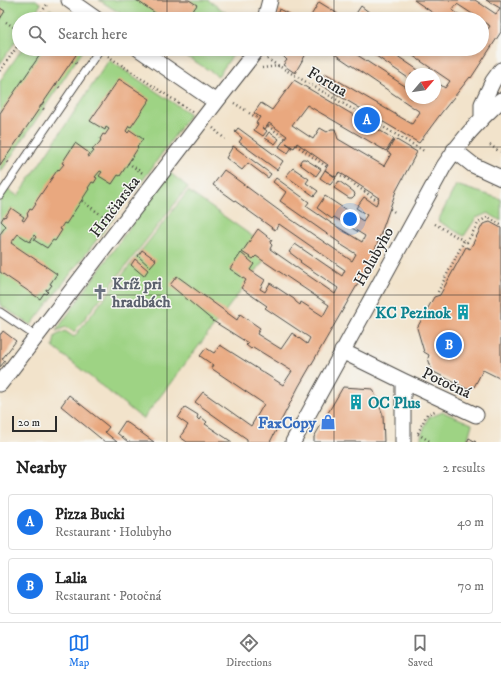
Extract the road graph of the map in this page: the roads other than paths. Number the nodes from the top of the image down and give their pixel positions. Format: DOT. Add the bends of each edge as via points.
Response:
graph roads {
  1 [pos="69,0"];
  2 [pos="270,0"];
  3 [pos="86,12"];
  4 [pos="267,12"];
  5 [pos="95,56"];
  6 [pos="149,56"];
  7 [pos="253,56"];
  8 [pos="501,70"];
  9 [pos="501,100"];
  10 [pos="216,102"];
  11 [pos="482,118"];
  12 [pos="454,150"];
  13 [pos="501,178"];
  14 [pos="0,195"];
  15 [pos="0,312"];
  16 [pos="37,337"];
  17 [pos="342,351"];
  18 [pos="403,381"];
  19 [pos="0,384"];
  20 [pos="476,415"];
  21 [pos="293,442"];
  22 [pos="403,442"];
  1 -- 3 [label="street"];
  2 -- 4 [label="street"];
  5 -- 14 [label="lane"];
  6 -- 10 [label="street"];
  7 -- 10 [label="street, Hrnčiarska"];
  8 -- 11 [label="street" via="482,104"];
  9 -- 11 [label="street, Holubyho"];
  10 -- 16 [label="street, Hrnčiarska"];
  11 -- 12 [label="street, Holubyho"];
  12 -- 13 [label="street" via="473,165"];
  12 -- 17 [label="street, Holubyho"];
  15 -- 16 [label="lane"];
  16 -- 19 [label="street, Hrnčiarska"];
  17 -- 18 [label="street, Potočná"];
  17 -- 21 [label="street, Holubyho"];
  18 -- 20 [label="street, Potočná"];
  18 -- 22 [label="street, Potočná"];
}
